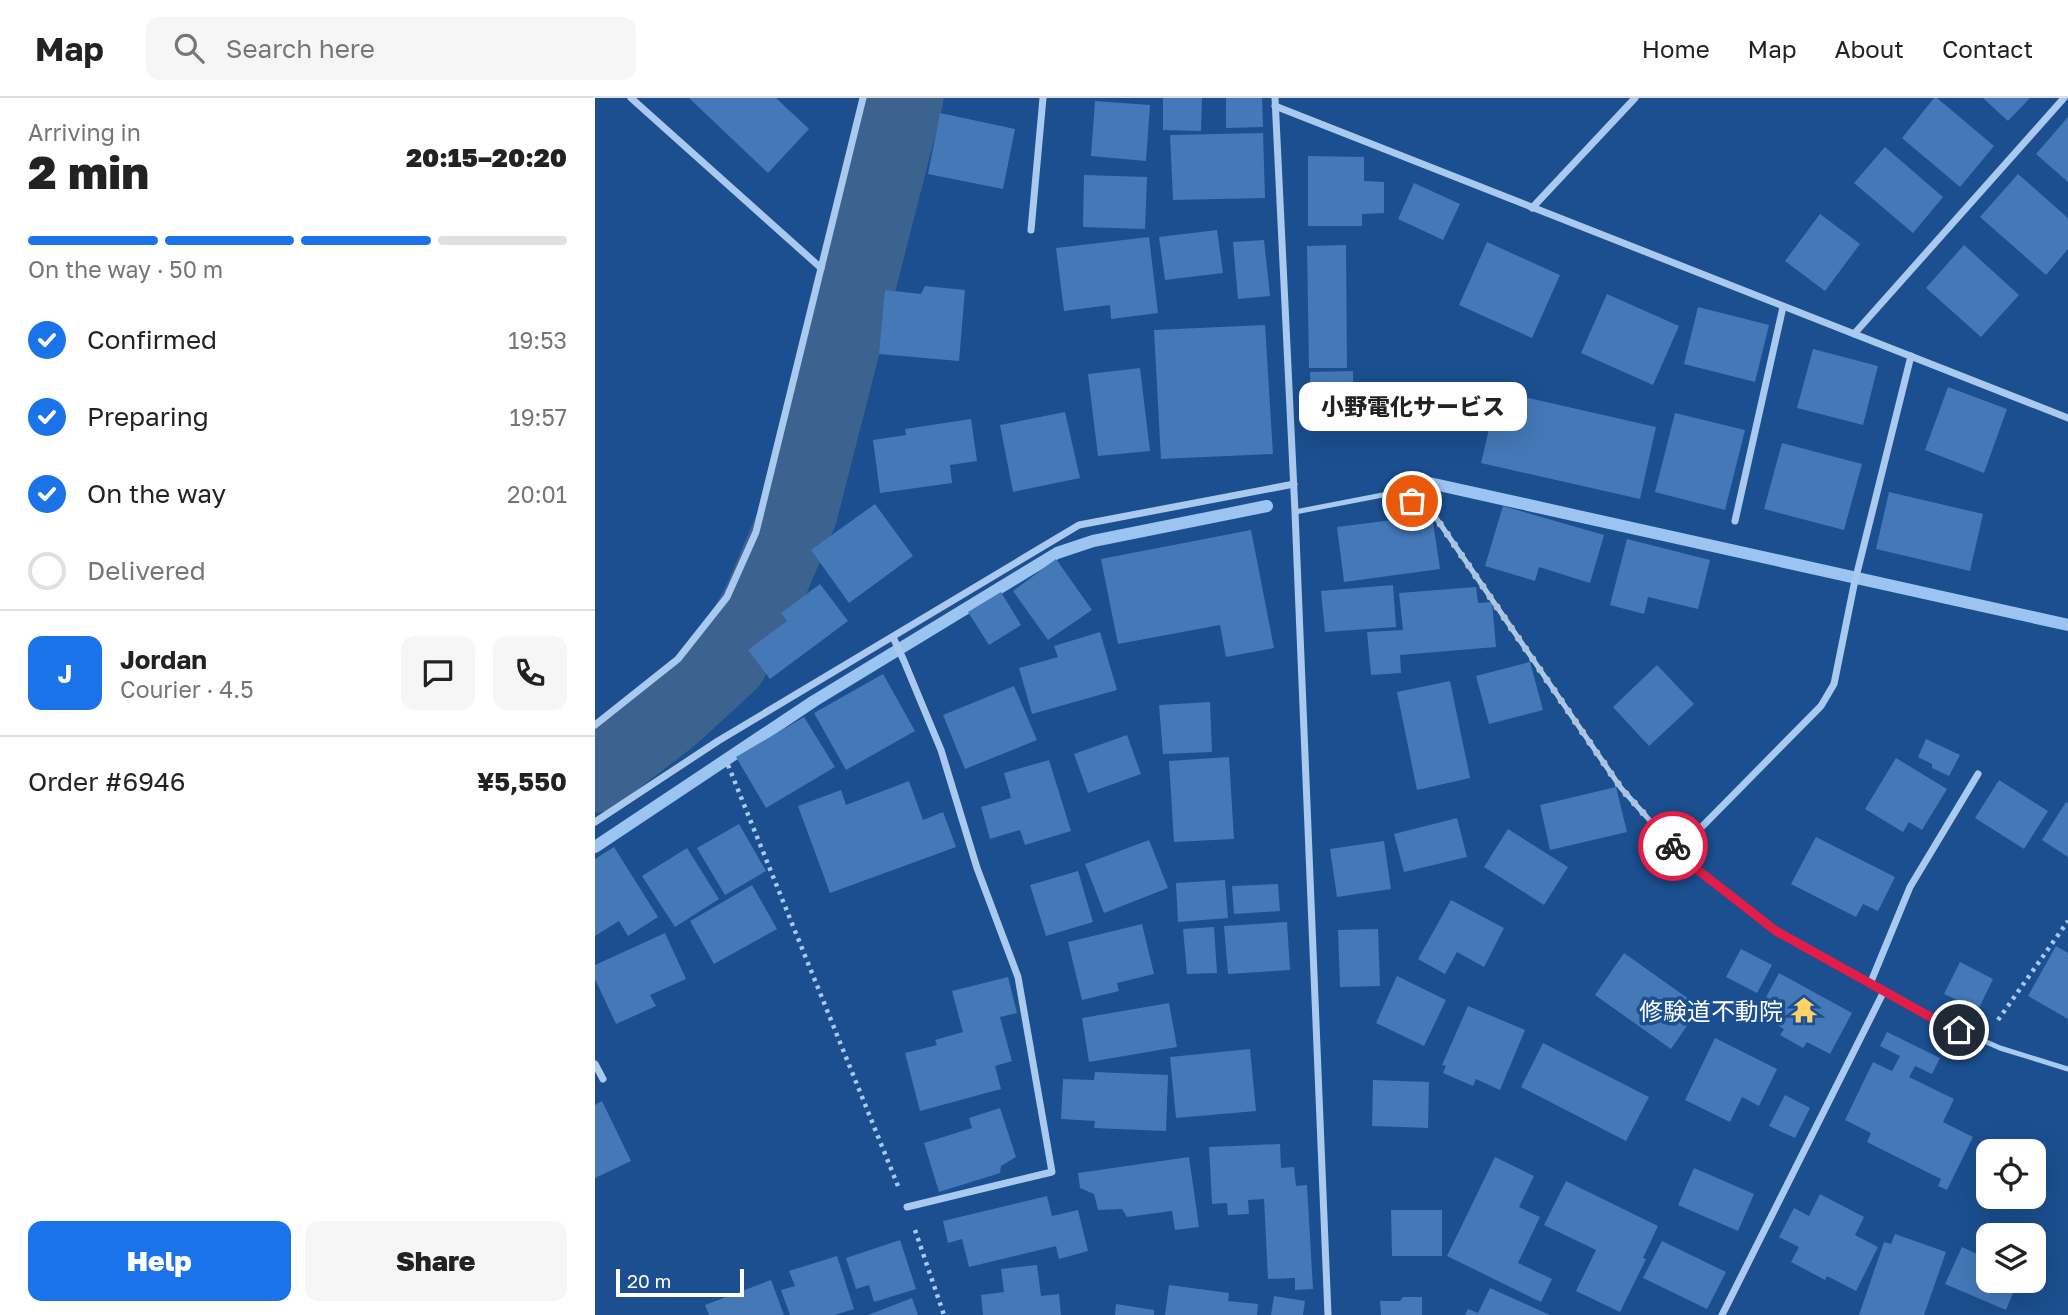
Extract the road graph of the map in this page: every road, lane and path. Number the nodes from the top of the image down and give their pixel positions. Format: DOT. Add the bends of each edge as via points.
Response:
graph roads {
  1 [pos="631,98"];
  2 [pos="863,98"];
  3 [pos="1043,98"];
  4 [pos="1635,98"];
  5 [pos="2064,98"];
  6 [pos="1275,102"];
  7 [pos="1532,208"];
  8 [pos="1031,230"];
  9 [pos="821,268"];
  10 [pos="1783,307"];
  11 [pos="1854,334"];
  12 [pos="1911,356"];
  13 [pos="2068,418"];
  14 [pos="1294,484"];
  15 [pos="1296,512"];
  16 [pos="1735,521"];
  17 [pos="894,640"];
  18 [pos="595,725"];
  19 [pos="729,769"];
  20 [pos="1978,774"];
  21 [pos="595,822"];
  22 [pos="1678,851"];
  23 [pos="2068,921"];
  24 [pos="1870,984"];
  25 [pos="1884,991"];
  26 [pos="1984,1041"];
  27 [pos="595,1064"];
  28 [pos="2068,1069"];
  29 [pos="603,1079"];
  30 [pos="907,1207"];
  31 [pos="944,1315"];
  32 [pos="1328,1315"];
  33 [pos="1722,1315"];
  1 -- 9 [label="street"];
  2 -- 9 [label="street"];
  3 -- 8 [label="street"];
  4 -- 7 [label="street"];
  5 -- 11 [label="street"];
  6 -- 7 [label="street"];
  6 -- 14 [label="street"];
  7 -- 10 [label="street"];
  9 -- 18 [label="street" via="756,532 727,597 678,659"];
  10 -- 11 [label="street"];
  10 -- 16 [label="street"];
  11 -- 12 [label="street"];
  12 -- 13 [label="street"];
  12 -- 22 [label="street" via="1834,684 1821,706"];
  14 -- 15 [label="street"];
  14 -- 17 [label="street" via="1079,525"];
  15 -- 22 [label="lane" via="1393,493 1430,509 1621,788"];
  15 -- 32 [label="street"];
  17 -- 21 [label="street" via="718,741"];
  17 -- 30 [label="street" via="941,750 1018,977 1052,1172"];
  19 -- 30 [label="path"];
  20 -- 24 [label="street" via="1910,887"];
  22 -- 24 [label="lane" via="1776,931"];
  23 -- 26 [label="path"];
  24 -- 25 [label="lane"];
  25 -- 26 [label="lane"];
  25 -- 33 [label="street"];
  26 -- 28 [label="lane"];
  27 -- 29 [label="street"];
  30 -- 31 [label="path"];
}
